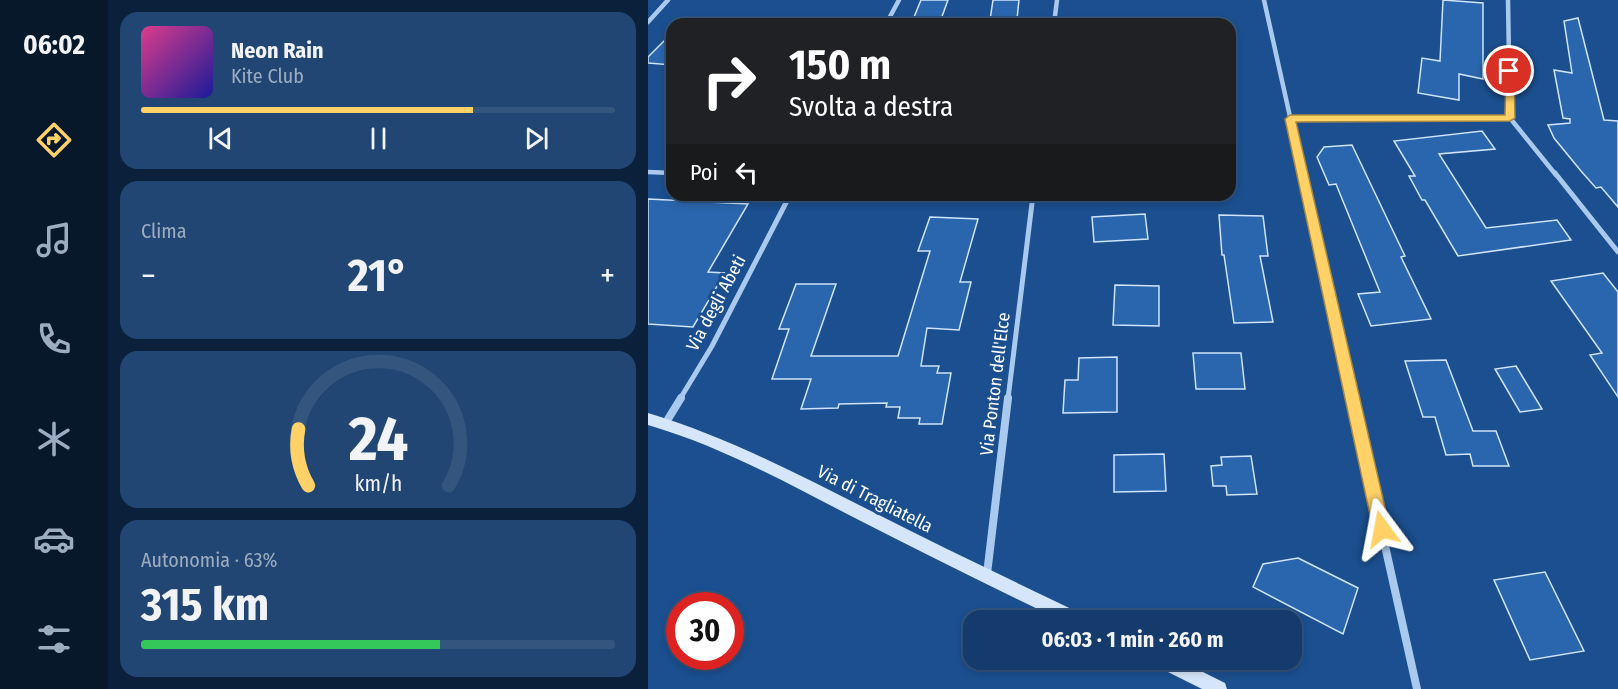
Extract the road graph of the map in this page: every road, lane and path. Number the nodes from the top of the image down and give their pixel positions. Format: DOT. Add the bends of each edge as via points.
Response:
graph roads {
  1 [pos="669,0"];
  2 [pos="899,0"];
  3 [pos="1057,0"];
  4 [pos="1264,0"];
  5 [pos="1508,0"];
  6 [pos="889,18"];
  7 [pos="1055,18"];
  8 [pos="648,22"];
  9 [pos="1510,118"];
  10 [pos="1290,119"];
  11 [pos="648,172"];
  12 [pos="666,174"];
  13 [pos="787,201"];
  14 [pos="1032,201"];
  15 [pos="1618,252"];
  16 [pos="648,419"];
  17 [pos="665,424"];
  18 [pos="986,578"];
  19 [pos="1057,610"];
  20 [pos="1182,670"];
  21 [pos="1219,689"];
  22 [pos="1417,689"];
  1 -- 8 [label="street"];
  2 -- 6 [label="street"];
  3 -- 7 [label="street"];
  4 -- 10 [label="street"];
  5 -- 9 [label="street"];
  9 -- 10 [label="street"];
  9 -- 15 [label="street"];
  10 -- 22 [label="street"];
  11 -- 12 [label="street"];
  13 -- 17 [label="street, Via degli Abeti" via="712,346"];
  14 -- 18 [label="street, Via Ponton dell'Elce"];
  16 -- 17 [label="street, Via di Tragliatella"];
  17 -- 18 [label="street, Via di Tragliatella" via="747,456"];
  18 -- 19 [label="street, Via di Tragliatella"];
  20 -- 21 [label="street"];
}
